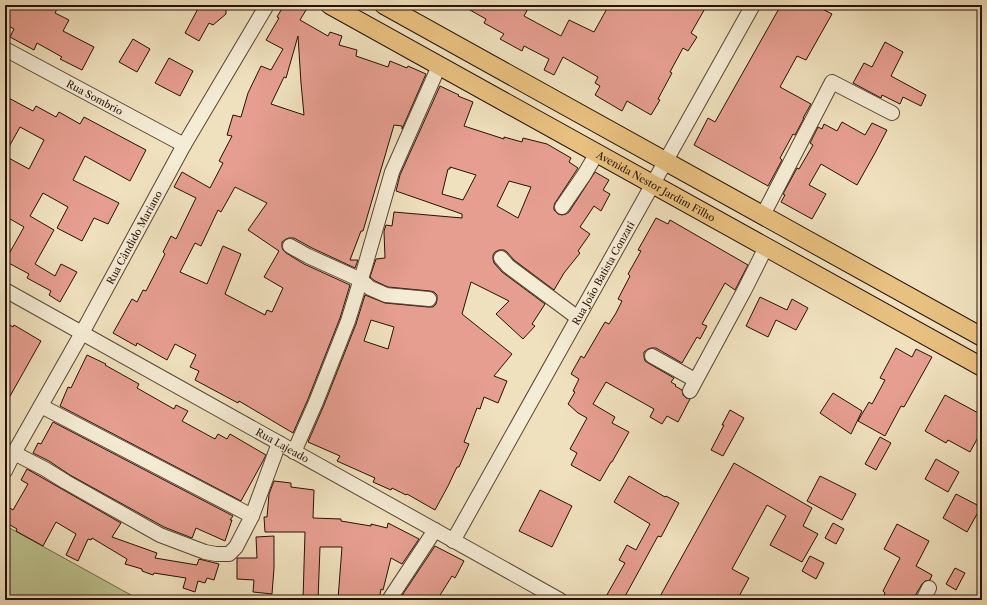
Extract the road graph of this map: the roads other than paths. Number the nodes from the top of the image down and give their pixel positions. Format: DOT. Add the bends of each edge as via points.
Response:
graph roads {
  1 [pos="267,5"];
  2 [pos="330,5"];
  3 [pos="384,5"];
  4 [pos="753,5"];
  5 [pos="5,49"];
  6 [pos="440,66"];
  7 [pos="892,113"];
  8 [pos="184,145"];
  9 [pos="597,153"];
  10 [pos="666,161"];
  11 [pos="653,184"];
  12 [pos="562,207"];
  13 [pos="763,215"];
  14 [pos="290,246"];
  15 [pos="766,247"];
  16 [pos="501,258"];
  17 [pos="852,265"];
  18 [pos="361,280"];
  19 [pos="840,288"];
  20 [pos="5,290"];
  21 [pos="430,299"];
  22 [pos="578,318"];
  23 [pos="82,333"];
  24 [pos="982,337"];
  25 [pos="652,356"];
  26 [pos="982,367"];
  27 [pos="41,406"];
  28 [pos="279,443"];
  29 [pos="294,452"];
  30 [pos="14,453"];
  31 [pos="5,471"];
  32 [pos="252,516"];
  33 [pos="435,530"];
  34 [pos="453,541"];
  35 [pos="390,600"];
  36 [pos="560,600"];
  1 -- 8 [label="street, Rua Cândido Mariano"];
  2 -- 6 [label="main road, Avenida Nestor Jardim Filho"];
  3 -- 10 [label="main road"];
  4 -- 10 [label="street, Rua João Batista Conzati"];
  5 -- 8 [label="street, Rua Sombrio"];
  6 -- 9 [label="main road, Avenida Nestor Jardim Filho"];
  6 -- 18 [label="street" via="392,172"];
  7 -- 13 [label="street" via="832,82"];
  8 -- 23 [label="street, Rua Cândido Mariano"];
  9 -- 11 [label="main road, Avenida Nestor Jardim Filho"];
  9 -- 12 [label="street"];
  10 -- 11 [label="street, Rua João Batista Conzati"];
  10 -- 13 [label="main road"];
  11 -- 15 [label="main road, Avenida Nestor Jardim Filho"];
  11 -- 22 [label="street, Rua João Batista Conzati"];
  13 -- 17 [label="main road"];
  14 -- 18 [label="street"];
  15 -- 19 [label="main road, Avenida Nestor Jardim Filho"];
  15 -- 25 [label="street" via="693,385"];
  16 -- 22 [label="street" via="508,266"];
  17 -- 19 [label="main road"];
  17 -- 24 [label="main road"];
  18 -- 21 [label="street" via="370,288 386,294"];
  18 -- 29 [label="street" via="348,321"];
  19 -- 26 [label="main road, Avenida Nestor Jardim Filho"];
  20 -- 23 [label="street, Rua Lajeado"];
  22 -- 34 [label="street, Rua João Batista Conzati"];
  23 -- 27 [label="street, Rua Cândido Mariano"];
  23 -- 28 [label="street, Rua Lajeado"];
  27 -- 30 [label="street, Rua Cândido Mariano"];
  27 -- 32 [label="street"];
  28 -- 29 [label="street, Rua Lajeado"];
  28 -- 32 [label="street"];
  29 -- 33 [label="street, Rua Lajeado"];
  30 -- 31 [label="street, Rua Cândido Mariano"];
  30 -- 32 [label="street" via="160,535 205,552 229,554 236,547"];
  33 -- 34 [label="street, Rua Lajeado"];
  33 -- 35 [label="street"];
  34 -- 36 [label="street, Rua Lajeado"];
}
